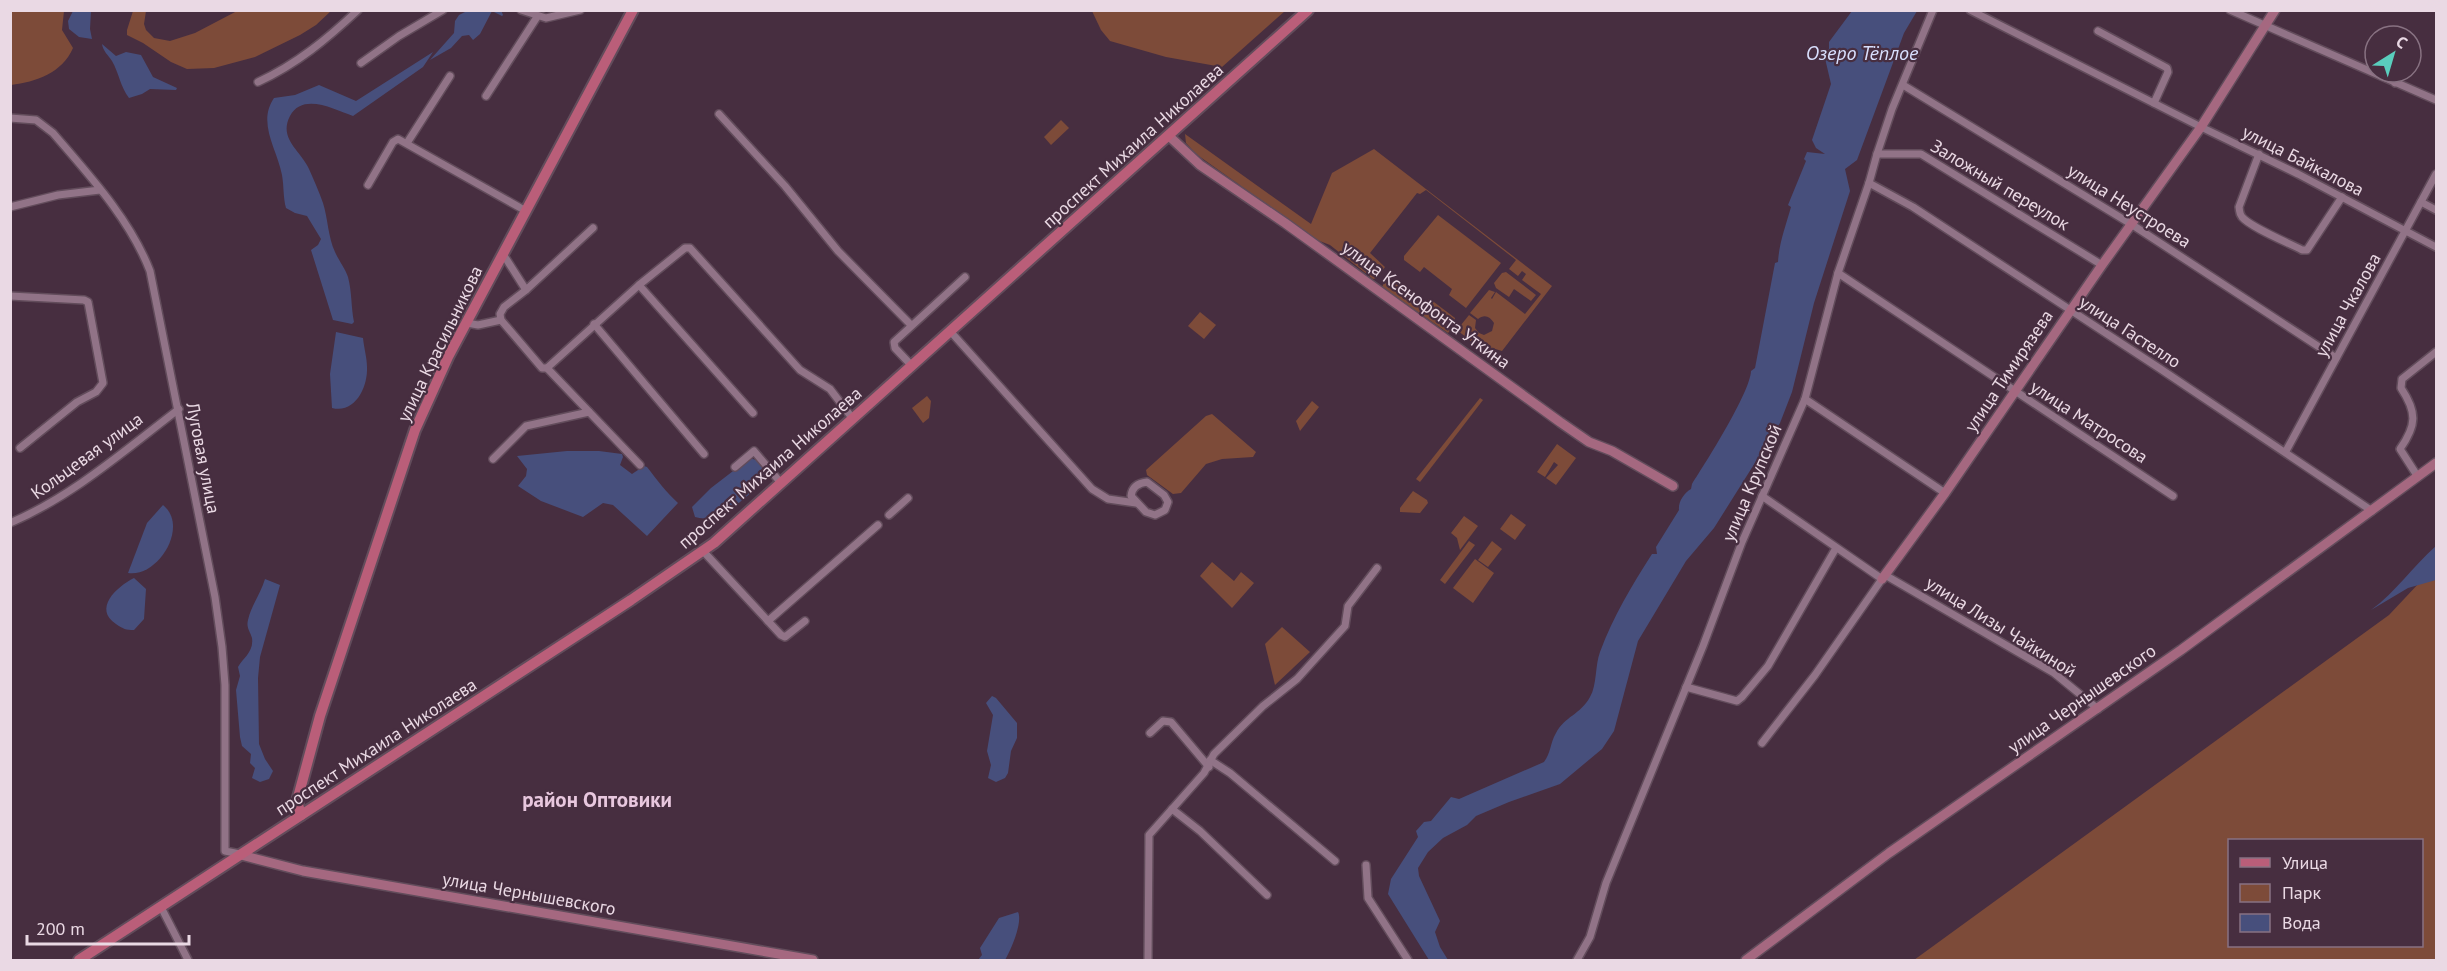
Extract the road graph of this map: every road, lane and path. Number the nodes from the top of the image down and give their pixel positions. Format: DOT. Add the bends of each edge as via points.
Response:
graph roads {
  1 [pos="358,10"];
  2 [pos="443,10"];
  3 [pos="521,10"];
  4 [pos="580,10"];
  5 [pos="633,10"];
  6 [pos="1308,10"];
  7 [pos="1933,10"];
  8 [pos="1970,10"];
  9 [pos="2230,10"];
  10 [pos="2275,10"];
  11 [pos="537,17"];
  12 [pos="2265,26"];
  13 [pos="2098,31"];
  14 [pos="361,63"];
  15 [pos="2363,68"];
  16 [pos="450,76"];
  17 [pos="258,82"];
  18 [pos="2400,84"];
  19 [pos="1903,85"];
  20 [pos="486,96"];
  21 [pos="2436,100"];
  22 [pos="2154,103"];
  23 [pos="719,114"];
  24 [pos="10,118"];
  25 [pos="2201,127"];
  26 [pos="1169,136"];
  27 [pos="407,143"];
  28 [pos="1876,154"];
  29 [pos="2259,154"];
  30 [pos="2436,174"];
  31 [pos="1869,183"];
  32 [pos="368,185"];
  33 [pos="100,190"];
  34 [pos="2342,197"];
  35 [pos="2421,202"];
  36 [pos="10,207"];
  37 [pos="2436,210"];
  38 [pos="526,211"];
  39 [pos="2131,224"];
  40 [pos="592,228"];
  41 [pos="2406,231"];
  42 [pos="2436,247"];
  43 [pos="503,254"];
  44 [pos="2102,265"];
  45 [pos="1839,273"];
  46 [pos="964,277"];
  47 [pos="639,285"];
  48 [pos="526,290"];
  49 [pos="10,296"];
  50 [pos="2070,311"];
  51 [pos="501,320"];
  52 [pos="467,323"];
  53 [pos="594,324"];
  54 [pos="911,325"];
  55 [pos="950,331"];
  56 [pos="2436,352"];
  57 [pos="2336,358"];
  58 [pos="912,366"];
  59 [pos="548,368"];
  60 [pos="2016,392"];
  61 [pos="1805,399"];
  62 [pos="179,409"];
  63 [pos="589,412"];
  64 [pos="753,413"];
  65 [pos="853,419"];
  66 [pos="20,448"];
  67 [pos="2286,451"];
  68 [pos="704,454"];
  69 [pos="493,459"];
  70 [pos="2436,464"];
  71 [pos="640,465"];
  72 [pos="735,467"];
  73 [pos="2418,477"];
  74 [pos="781,483"];
  75 [pos="1673,486"];
  76 [pos="1131,490"];
  77 [pos="1945,493"];
  78 [pos="1762,496"];
  79 [pos="2174,496"];
  80 [pos="908,498"];
  81 [pos="1113,500"];
  82 [pos="1136,503"];
  83 [pos="2372,511"];
  84 [pos="889,514"];
  85 [pos="10,523"];
  86 [pos="878,525"];
  87 [pos="1836,548"];
  88 [pos="703,551"];
  89 [pos="1377,568"];
  90 [pos="1884,577"];
  91 [pos="768,621"];
  92 [pos="805,621"];
  93 [pos="1686,687"];
  94 [pos="2098,709"];
  95 [pos="1150,734"];
  96 [pos="1762,743"];
  97 [pos="1210,764"];
  98 [pos="1172,808"];
  99 [pos="302,815"];
  100 [pos="241,855"];
  101 [pos="1335,861"];
  102 [pos="1366,866"];
  103 [pos="1267,895"];
  104 [pos="161,907"];
  105 [pos="79,960"];
  106 [pos="188,960"];
  107 [pos="813,960"];
  108 [pos="1148,960"];
  109 [pos="1408,960"];
  110 [pos="1577,960"];
  111 [pos="1746,960"];
  1 -- 17 [label="street" via="301,59"];
  2 -- 14 [label="street"];
  3 -- 11 [label="street"];
  4 -- 11 [label="street"];
  5 -- 38 [label="main road, улица Красильникова"];
  6 -- 26 [label="main road, проспект Михаила Николаева"];
  7 -- 19 [label="street, улица Крупской"];
  8 -- 22 [label="street, улица Байкалова"];
  9 -- 12 [label="street"];
  10 -- 12 [label="main road, улица Тимирязева"];
  11 -- 20 [label="street"];
  12 -- 15 [label="street"];
  12 -- 25 [label="main road, улица Тимирязева"];
  13 -- 22 [label="street" via="2167,68"];
  16 -- 27 [label="street"];
  18 -- 21 [label="street"];
  19 -- 28 [label="street, улица Крупской"];
  19 -- 39 [label="street, улица Неустроева"];
  22 -- 25 [label="street, улица Байкалова"];
  23 -- 54 [label="street" via="838,251"];
  24 -- 33 [label="street, Луговая улица" via="42,123"];
  25 -- 29 [label="street, улица Байкалова"];
  25 -- 39 [label="main road, улица Тимирязева"];
  26 -- 55 [label="main road, проспект Михаила Николаева"];
  26 -- 75 [label="main road, улица Ксенофонта Уткина" via="1200,165 1560,422 1589,442"];
  27 -- 32 [label="street" via="395,138"];
  27 -- 38 [label="street"];
  28 -- 31 [label="street, улица Крупской"];
  28 -- 44 [label="street, Заложный переулок" via="1921,154"];
  29 -- 34 [label="street, улица Байкалова"];
  29 -- 34 [label="street" via="2240,213 2244,219 2302,250 2307,250"];
  30 -- 35 [label="street, улица Чкалова"];
  31 -- 45 [label="street, улица Крупской"];
  31 -- 50 [label="street, улица Гастелло" via="1913,207"];
  33 -- 36 [label="street"];
  33 -- 62 [label="street, Луговая улица" via="131,232 150,271"];
  34 -- 41 [label="street, улица Байкалова"];
  35 -- 37 [label="street"];
  35 -- 41 [label="street, улица Чкалова"];
  38 -- 43 [label="main road, улица Красильникова"];
  39 -- 44 [label="main road, улица Тимирязева"];
  39 -- 57 [label="street, улица Неустроева"];
  40 -- 48 [label="street"];
  41 -- 42 [label="street, улица Байкалова"];
  41 -- 57 [label="street, улица Чкалова"];
  43 -- 48 [label="street"];
  43 -- 52 [label="main road, улица Красильникова"];
  44 -- 50 [label="main road, улица Тимирязева"];
  45 -- 60 [label="street, улица Матросова"];
  45 -- 61 [label="street, улица Крупской"];
  46 -- 54 [label="street"];
  47 -- 53 [label="street"];
  47 -- 64 [label="street"];
  47 -- 65 [label="street" via="690,248 800,370 830,389"];
  48 -- 51 [label="street" via="504,307"];
  49 -- 66 [label="street" via="88,302 103,383"];
  50 -- 60 [label="main road, улица Тимирязева"];
  50 -- 67 [label="street, улица Гастелло"];
  51 -- 52 [label="street"];
  51 -- 59 [label="street" via="538,366"];
  52 -- 99 [label="main road, улица Красильникова" via="417,424 320,716 297,801"];
  53 -- 59 [label="street"];
  53 -- 68 [label="street"];
  54 -- 58 [label="street" via="894,342"];
  55 -- 58 [label="main road, проспект Михаила Николаева"];
  55 -- 81 [label="street" via="1092,489"];
  56 -- 73 [label="street" via="2402,379 2401,388 2415,416 2400,449"];
  57 -- 67 [label="street, улица Чкалова"];
  58 -- 65 [label="main road, проспект Михаила Николаева"];
  59 -- 63 [label="street"];
  60 -- 77 [label="main road, улица Тимирязева"];
  60 -- 79 [label="street, улица Матросова"];
  61 -- 77 [label="street"];
  61 -- 78 [label="street, улица Крупской"];
  62 -- 85 [label="street, Кольцевая улица" via="41,510"];
  62 -- 100 [label="street, Луговая улица" via="222,647 225,851"];
  63 -- 69 [label="street" via="525,426"];
  63 -- 71 [label="street"];
  65 -- 74 [label="main road, проспект Михаила Николаева"];
  67 -- 83 [label="street, улица Гастелло"];
  70 -- 73 [label="main road, улица Чернышевского"];
  72 -- 74 [label="street" via="754,451"];
  73 -- 83 [label="main road, улица Чернышевского"];
  74 -- 88 [label="main road, проспект Михаила Николаева"];
  76 -- 81 [label="street"];
  76 -- 82 [label="street"];
  76 -- 82 [label="street" via="1147,482 1168,502 1165,510 1155,515"];
  77 -- 90 [label="main road, улица Тимирязева"];
  78 -- 87 [label="street, улица Лизы Чайкиной"];
  78 -- 93 [label="street, улица Крупской"];
  80 -- 84 [label="street"];
  81 -- 82 [label="street"];
  83 -- 94 [label="main road, улица Чернышевского"];
  86 -- 91 [label="street"];
  87 -- 90 [label="street, улица Лизы Чайкиной"];
  87 -- 93 [label="street" via="1768,666 1742,697 1729,700"];
  88 -- 91 [label="street"];
  88 -- 99 [label="main road, проспект Михаила Николаева"];
  89 -- 97 [label="street" via="1348,606 1345,626 1297,679 1214,754"];
  90 -- 94 [label="street, улица Лизы Чайкиной" via="2046,668"];
  90 -- 96 [label="street, улица Тимирязева"];
  91 -- 92 [label="street" via="785,637"];
  93 -- 110 [label="street, улица Крупской" via="1606,883 1590,937"];
  94 -- 111 [label="main road, улица Чернышевского" via="1888,853"];
  95 -- 97 [label="street" via="1163,722 1171,722"];
  97 -- 98 [label="street"];
  97 -- 101 [label="street" via="1230,773"];
  98 -- 103 [label="street"];
  98 -- 108 [label="street" via="1149,835"];
  99 -- 100 [label="main road, проспект Михаила Николаева"];
  100 -- 104 [label="main road, проспект Михаила Николаева"];
  100 -- 107 [label="main road, улица Чернышевского" via="303,871"];
  102 -- 109 [label="street" via="1368,898"];
  104 -- 105 [label="main road, проспект Михаила Николаева"];
  104 -- 106 [label="street"];
}
